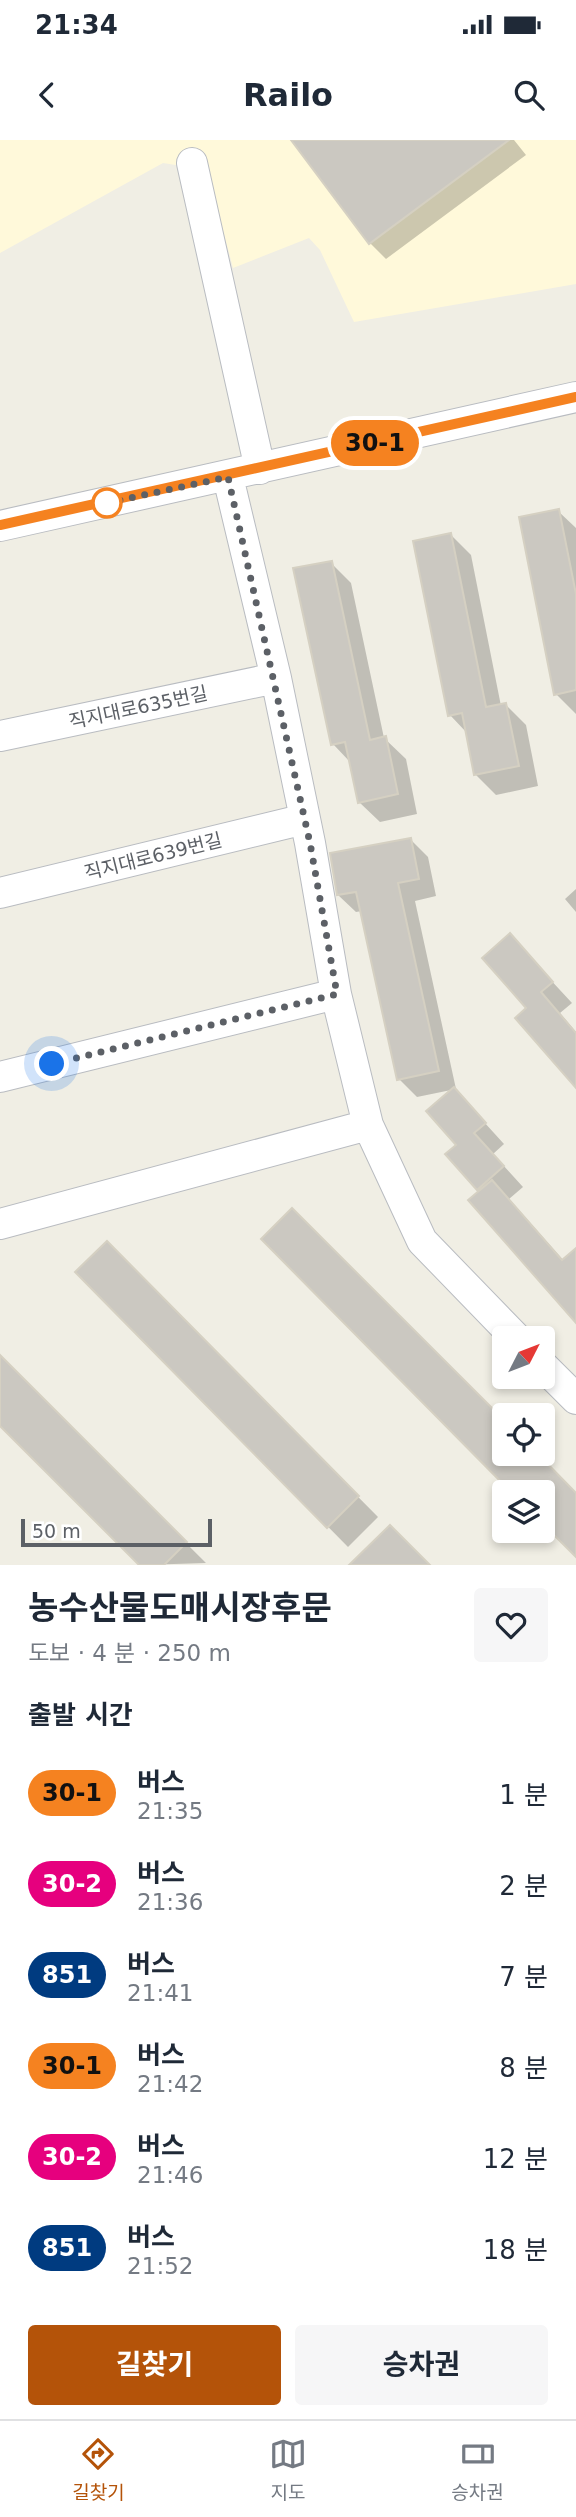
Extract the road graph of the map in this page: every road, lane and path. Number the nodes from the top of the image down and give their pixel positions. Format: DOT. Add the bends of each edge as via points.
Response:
graph roads {
  1 [pos="192,163"];
  2 [pos="576,397"];
  3 [pos="260,469"];
  4 [pos="228,477"];
  5 [pos="0,526"];
  6 [pos="276,678"];
  7 [pos="0,736"];
  8 [pos="305,819"];
  9 [pos="0,893"];
  10 [pos="337,994"];
  11 [pos="0,1077"];
  12 [pos="368,1125"];
  13 [pos="0,1224"];
  14 [pos="504,1326"];
  15 [pos="555,1377"];
  16 [pos="576,1399"];
  1 -- 3 [label="street"];
  2 -- 3 [label="street"];
  3 -- 4 [label="street"];
  4 -- 5 [label="street"];
  4 -- 6 [label="street"];
  6 -- 7 [label="street, 직지대로635번길"];
  6 -- 8 [label="street"];
  8 -- 9 [label="street, 직지대로639번길"];
  8 -- 10 [label="street"];
  10 -- 11 [label="street"];
  10 -- 12 [label="street"];
  12 -- 13 [label="street"];
  12 -- 14 [label="street" via="422,1241"];
  15 -- 16 [label="street"];
}
